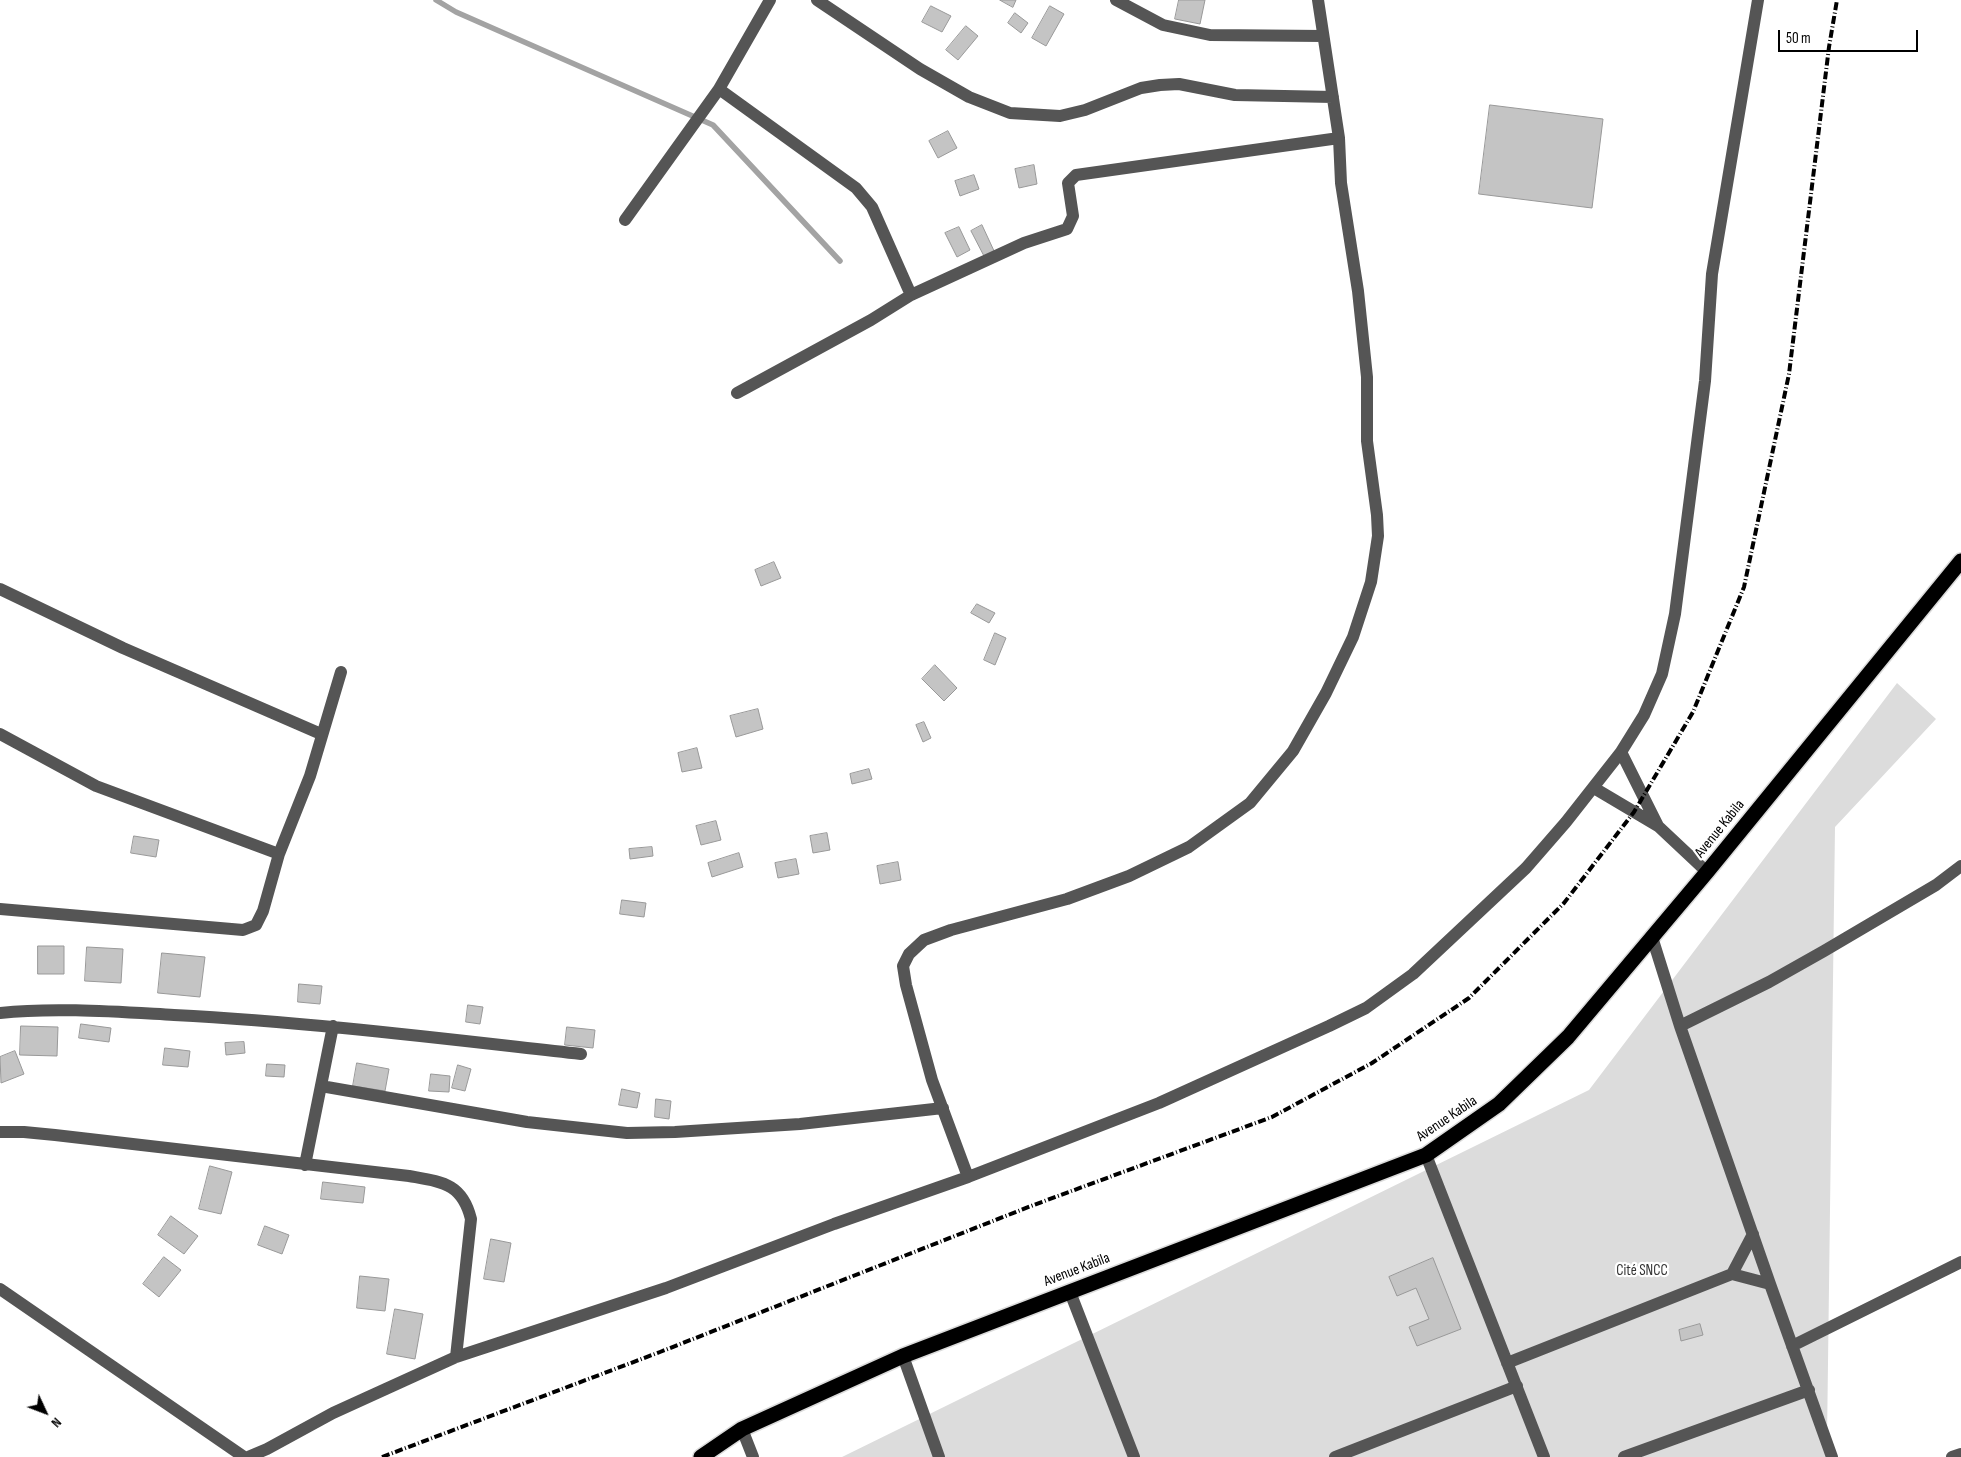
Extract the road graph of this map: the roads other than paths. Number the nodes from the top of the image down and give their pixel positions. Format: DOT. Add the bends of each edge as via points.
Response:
graph roads {
  1 [pos="770,0"];
  2 [pos="817,0"];
  3 [pos="1116,0"];
  4 [pos="1318,0"];
  5 [pos="1758,0"];
  6 [pos="1323,36"];
  7 [pos="719,89"];
  8 [pos="1333,97"];
  9 [pos="1339,138"];
  10 [pos="625,220"];
  11 [pos="911,295"];
  12 [pos="737,393"];
  13 [pos="1961,561"];
  14 [pos="0,589"];
  15 [pos="341,672"];
  16 [pos="0,734"];
  17 [pos="321,734"];
  18 [pos="1621,752"];
  19 [pos="1594,788"];
  20 [pos="1658,826"];
  21 [pos="279,854"];
  22 [pos="1961,866"];
  23 [pos="1707,872"];
  24 [pos="0,909"];
  25 [pos="1652,937"];
  26 [pos="0,1013"];
  27 [pos="334,1026"];
  28 [pos="1680,1026"];
  29 [pos="581,1054"];
  30 [pos="321,1086"];
  31 [pos="943,1108"];
  32 [pos="0,1132"];
  33 [pos="1426,1155"];
  34 [pos="305,1164"];
  35 [pos="968,1178"];
  36 [pos="1753,1234"];
  37 [pos="1961,1262"];
  38 [pos="1732,1274"];
  39 [pos="1770,1284"];
  40 [pos="0,1289"];
  41 [pos="1070,1292"];
  42 [pos="1792,1346"];
  43 [pos="903,1356"];
  44 [pos="456,1357"];
  45 [pos="1507,1363"];
  46 [pos="1517,1386"];
  47 [pos="1809,1390"];
  48 [pos="742,1429"];
  49 [pos="1961,1454"];
  50 [pos="244,1457"];
  51 [pos="248,1457"];
  52 [pos="701,1457"];
  53 [pos="753,1457"];
  54 [pos="939,1457"];
  55 [pos="1134,1457"];
  56 [pos="1334,1457"];
  57 [pos="1544,1457"];
  58 [pos="1624,1457"];
  59 [pos="1832,1457"];
  60 [pos="1952,1457"];
  1 -- 7 [label="street"];
  2 -- 8 [label="street" via="928,74 1010,113 1060,116 1141,88 1178,84 1235,95"];
  3 -- 6 [label="street" via="1163,25 1210,35"];
  4 -- 6 [label="street"];
  5 -- 18 [label="street" via="1712,274 1705,381 1675,614 1662,674 1644,715"];
  6 -- 8 [label="street"];
  7 -- 10 [label="street"];
  7 -- 11 [label="street" via="856,188 872,207"];
  8 -- 9 [label="street"];
  9 -- 11 [label="street" via="1076,175 1068,183 1073,216 1067,229 1024,243"];
  9 -- 31 [label="street" via="1341,183 1358,291 1367,377 1367,441 1378,515 1370,582 1353,637 1293,750 1250,803 1189,847 1129,876 1067,899 924,940 909,954 903,966 906,985"];
  11 -- 12 [label="street" via="863,325"];
  13 -- 23 [label="highway, Avenue Kabila"];
  14 -- 17 [label="street" via="123,648"];
  15 -- 17 [label="street"];
  16 -- 21 [label="street" via="96,786"];
  17 -- 21 [label="street" via="310,776"];
  18 -- 19 [label="street"];
  18 -- 20 [label="street"];
  19 -- 20 [label="street"];
  19 -- 35 [label="street" via="1526,868 1413,974 1366,1008 1159,1103"];
  20 -- 23 [label="street"];
  21 -- 24 [label="street" via="260,919 256,925 244,930"];
  22 -- 28 [label="street" via="1936,885 1824,951"];
  23 -- 25 [label="highway, Avenue Kabila"];
  25 -- 28 [label="street"];
  25 -- 33 [label="highway, Avenue Kabila" via="1568,1037 1506,1098"];
  26 -- 27 [label="street" via="147,1014"];
  27 -- 29 [label="street"];
  27 -- 30 [label="street"];
  28 -- 36 [label="street"];
  30 -- 31 [label="street" via="527,1122 627,1133 800,1124"];
  30 -- 34 [label="street"];
  31 -- 35 [label="street"];
  32 -- 34 [label="street" via="55,1135"];
  33 -- 41 [label="highway, Avenue Kabila"];
  33 -- 45 [label="street"];
  34 -- 44 [label="street" via="444,1183 462,1196 471,1219"];
  35 -- 44 [label="street" via="834,1224 666,1288"];
  36 -- 38 [label="street"];
  36 -- 39 [label="street"];
  37 -- 42 [label="street"];
  38 -- 39 [label="street"];
  38 -- 45 [label="street"];
  39 -- 42 [label="street"];
  40 -- 50 [label="street"];
  41 -- 43 [label="highway, Avenue Kabila"];
  41 -- 55 [label="street"];
  42 -- 47 [label="street"];
  43 -- 48 [label="highway, Avenue Kabila"];
  43 -- 54 [label="street"];
  44 -- 51 [label="street" via="333,1413 267,1450"];
  45 -- 46 [label="street"];
  46 -- 56 [label="street"];
  46 -- 57 [label="street"];
  47 -- 58 [label="street"];
  47 -- 59 [label="street"];
  48 -- 52 [label="highway, Avenue Kabila"];
  48 -- 53 [label="street"];
  49 -- 60 [label="street"];
}
